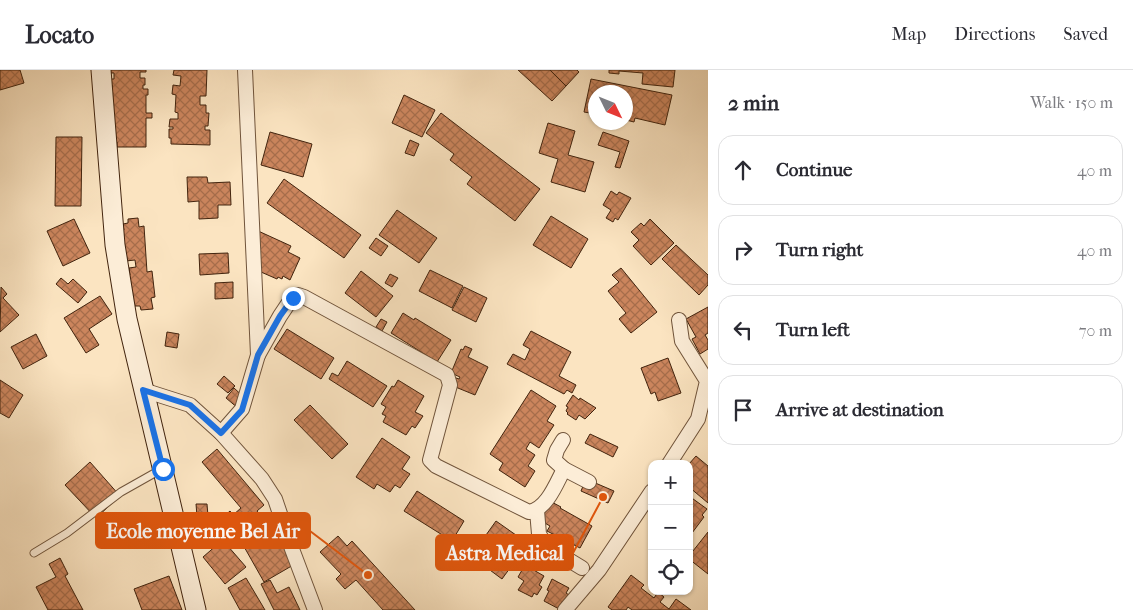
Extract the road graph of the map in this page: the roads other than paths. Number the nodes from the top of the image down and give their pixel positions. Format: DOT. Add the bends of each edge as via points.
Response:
graph roads {
  1 [pos="101,70"];
  2 [pos="245,70"];
  3 [pos="678,320"];
  4 [pos="258,355"];
  5 [pos="708,382"];
  6 [pos="143,390"];
  7 [pos="221,433"];
  8 [pos="563,440"];
  9 [pos="672,460"];
  10 [pos="163,469"];
  11 [pos="564,469"];
  12 [pos="589,482"];
  13 [pos="648,497"];
  14 [pos="537,511"];
  15 [pos="34,553"];
  16 [pos="582,568"];
  17 [pos="196,610"];
  18 [pos="315,610"];
  19 [pos="565,610"];
  1 -- 6 [label="main road" via="115,245 126,319"];
  2 -- 4 [label="street"];
  3 -- 5 [label="street" via="682,341"];
  4 -- 7 [label="street" via="242,410"];
  4 -- 14 [label="street" via="280,316 298,295 447,375 450,384 430,460 446,472 529,512"];
  5 -- 9 [label="street" via="698,419"];
  6 -- 7 [label="street" via="190,405"];
  6 -- 10 [label="main road"];
  7 -- 18 [label="street" via="262,479 275,499"];
  8 -- 11 [label="street" via="554,460"];
  10 -- 15 [label="lane" via="121,492 67,533"];
  10 -- 17 [label="main road"];
  11 -- 12 [label="street"];
  11 -- 14 [label="street"];
  13 -- 19 [label="street" via="599,570"];
  14 -- 16 [label="street" via="539,534 546,546"];
}
